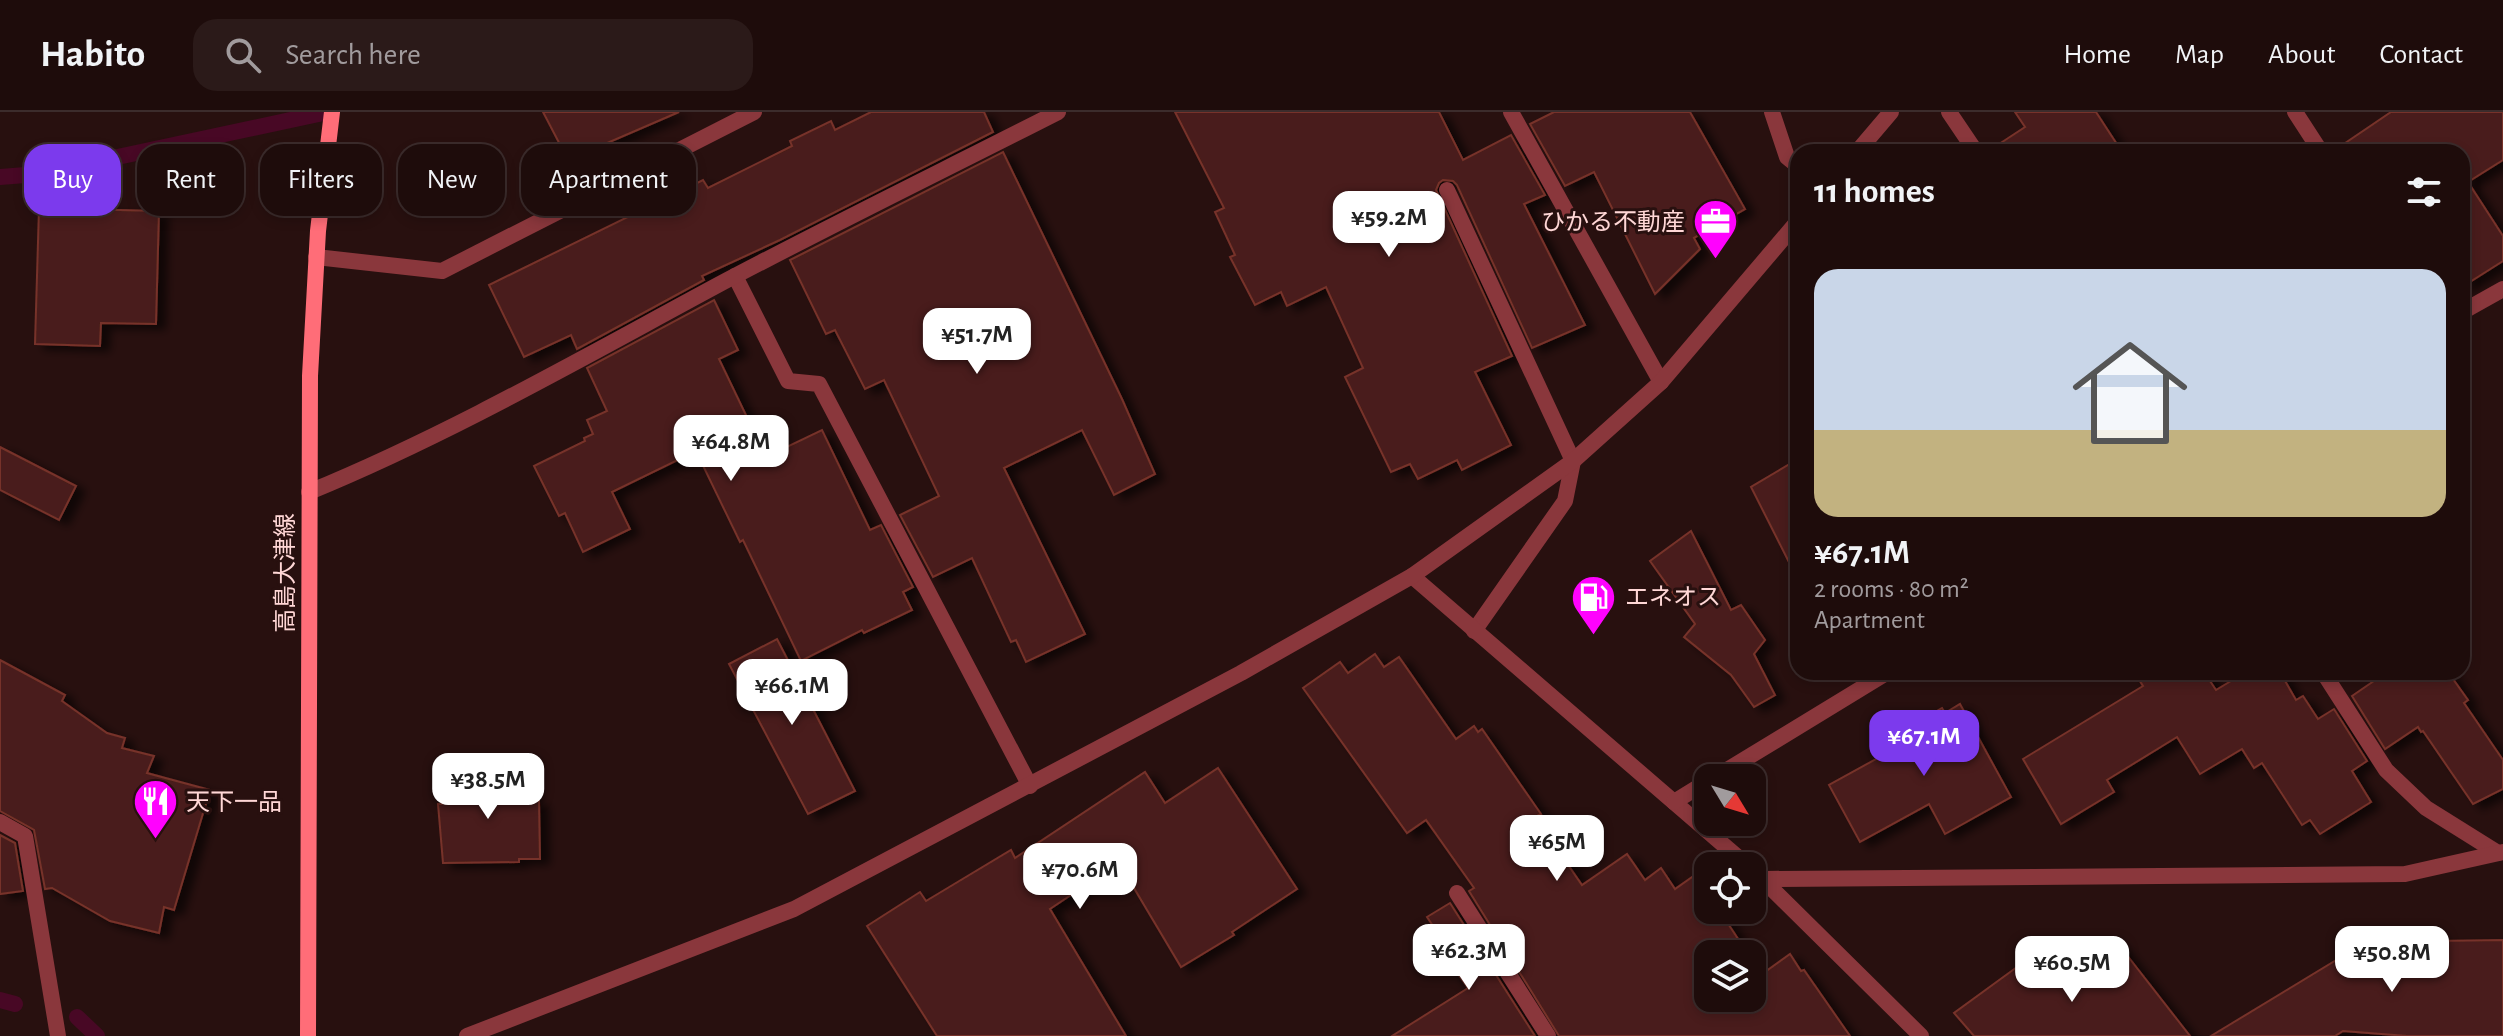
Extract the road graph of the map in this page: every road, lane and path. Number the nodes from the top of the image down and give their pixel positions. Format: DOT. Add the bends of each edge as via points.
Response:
graph roads {
  1 [pos="332,112"];
  2 [pos="754,112"];
  3 [pos="1058,112"];
  4 [pos="1511,112"];
  5 [pos="1772,112"];
  6 [pos="1891,112"];
  7 [pos="1949,112"];
  8 [pos="2295,112"];
  9 [pos="1864,144"];
  10 [pos="1971,144"];
  11 [pos="2316,144"];
  12 [pos="1790,159"];
  13 [pos="1447,190"];
  14 [pos="1790,230"];
  15 [pos="316,257"];
  16 [pos="735,276"];
  17 [pos="2503,289"];
  18 [pos="2470,308"];
  19 [pos="1661,382"];
  20 [pos="1573,461"];
  21 [pos="309,492"];
  22 [pos="1412,576"];
  23 [pos="1474,631"];
  24 [pos="1875,680"];
  25 [pos="2328,680"];
  26 [pos="1737,764"];
  27 [pos="1030,786"];
  28 [pos="1694,790"];
  29 [pos="1674,802"];
  30 [pos="0,822"];
  31 [pos="1732,852"];
  32 [pos="2501,852"];
  33 [pos="1766,872"];
  34 [pos="1766,883"];
  35 [pos="1457,893"];
  36 [pos="58,1036"];
  37 [pos="308,1036"];
  38 [pos="467,1036"];
  39 [pos="1548,1036"];
  40 [pos="1921,1036"];
  1 -- 15 [label="main road, 高島大津線"];
  2 -- 15 [label="street" via="442,271"];
  3 -- 16 [label="street"];
  4 -- 19 [label="street"];
  5 -- 12 [label="street"];
  6 -- 9 [label="street"];
  7 -- 10 [label="street"];
  8 -- 11 [label="street"];
  13 -- 20 [label="street"];
  14 -- 19 [label="street"];
  15 -- 21 [label="main road, 高島大津線"];
  16 -- 21 [label="street" via="518,392"];
  16 -- 27 [label="street" via="788,381 819,384"];
  17 -- 18 [label="street"];
  19 -- 20 [label="street"];
  20 -- 22 [label="street"];
  20 -- 23 [label="street" via="1565,501"];
  21 -- 37 [label="main road, 高島大津線"];
  22 -- 23 [label="street"];
  22 -- 27 [label="street"];
  23 -- 29 [label="street"];
  24 -- 26 [label="street"];
  25 -- 32 [label="street" via="2386,770 2426,808"];
  27 -- 38 [label="street" via="794,909"];
  28 -- 29 [label="street"];
  29 -- 31 [label="street"];
  30 -- 36 [label="street" via="25,836"];
  32 -- 33 [label="street" via="2405,874"];
  34 -- 40 [label="street"];
  35 -- 39 [label="street"];
}
